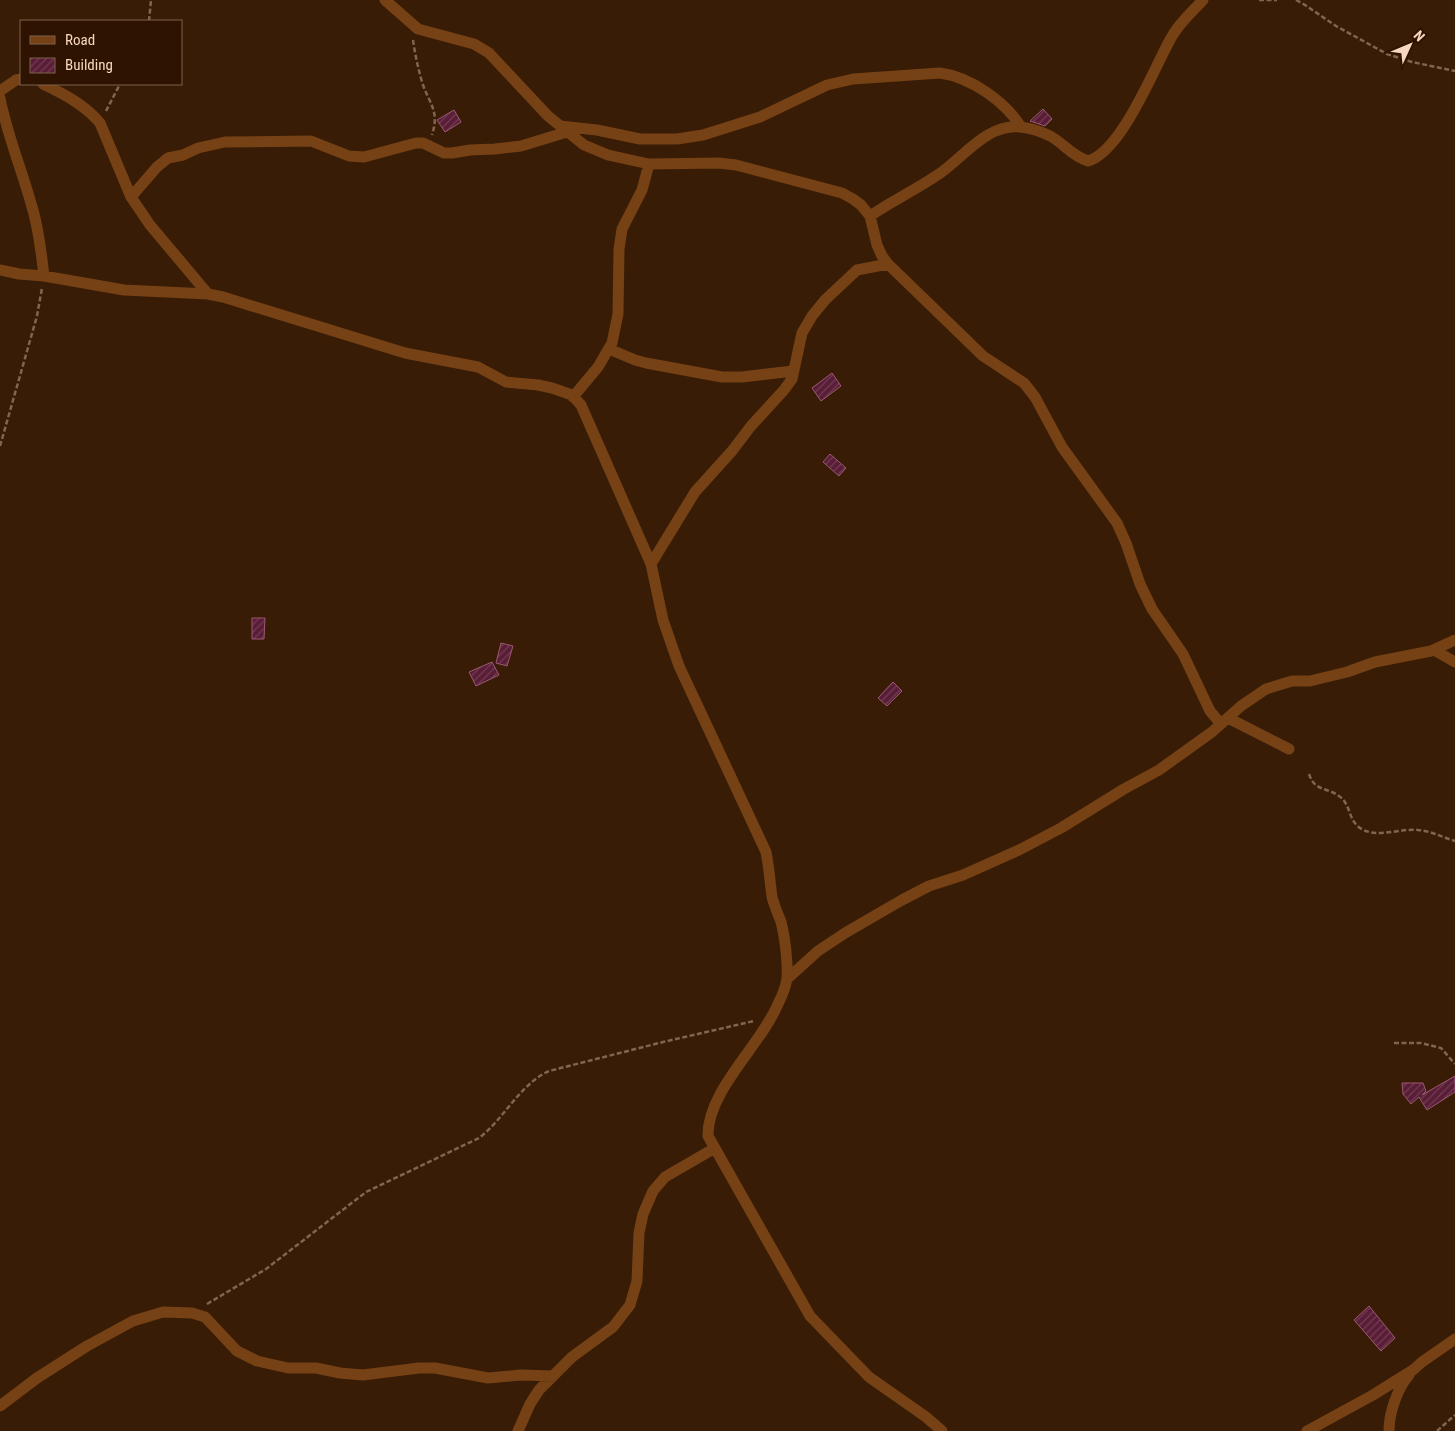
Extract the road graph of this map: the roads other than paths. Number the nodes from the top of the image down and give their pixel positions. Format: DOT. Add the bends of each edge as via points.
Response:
graph roads {
  1 [pos="385,0"];
  2 [pos="1203,0"];
  3 [pos="20,79"];
  4 [pos="45,85"];
  5 [pos="0,91"];
  6 [pos="0,98"];
  7 [pos="1021,127"];
  8 [pos="563,129"];
  9 [pos="649,164"];
  10 [pos="131,197"];
  11 [pos="870,216"];
  12 [pos="888,264"];
  13 [pos="0,270"];
  14 [pos="44,276"];
  15 [pos="208,294"];
  16 [pos="609,349"];
  17 [pos="794,371"];
  18 [pos="574,397"];
  19 [pos="651,564"];
  20 [pos="1455,640"];
  21 [pos="1434,650"];
  22 [pos="1455,662"];
  23 [pos="1224,721"];
  24 [pos="1289,749"];
  25 [pos="787,979"];
  26 [pos="715,1148"];
  27 [pos="1455,1338"];
  28 [pos="1413,1370"];
  29 [pos="552,1376"];
  30 [pos="0,1406"];
  31 [pos="518,1431"];
  32 [pos="942,1431"];
  33 [pos="1308,1431"];
  34 [pos="1389,1431"];
  1 -- 8 [label="street" via="418,29 474,44 489,53"];
  2 -- 7 [label="street" via="1172,37 1142,98 1098,157 1088,161 1076,157 1051,136"];
  3 -- 5 [label="street"];
  4 -- 10 [label="street" via="80,105 100,123"];
  6 -- 14 [label="street" via="33,208"];
  7 -- 8 [label="street" via="1011,113 977,86 966,79 940,73 827,84 760,117 703,135 677,139 640,139 597,130"];
  7 -- 11 [label="street" via="992,132 940,173"];
  8 -- 9 [label="street" via="584,145 608,155"];
  8 -- 10 [label="street" via="521,146 495,150 444,153 416,143 356,158 311,141 225,142 168,158"];
  9 -- 11 [label="street" via="719,162 753,168 842,193 861,205"];
  9 -- 16 [label="street" via="642,190 622,228 618,314"];
  10 -- 15 [label="street" via="150,225"];
  11 -- 12 [label="street" via="882,256"];
  12 -- 17 [label="street" via="857,270 825,300 802,333"];
  12 -- 23 [label="street" via="983,356 1024,384 1035,397 1062,447 1117,523 1152,609 1182,654 1210,711"];
  13 -- 14 [label="street"];
  14 -- 15 [label="street" via="124,290"];
  15 -- 18 [label="street" via="257,306 405,353 478,367 506,382 538,384"];
  16 -- 17 [label="street" via="646,363 722,377"];
  16 -- 18 [label="street"];
  17 -- 19 [label="street" via="784,390 695,492"];
  18 -- 19 [label="street" via="581,405"];
  19 -- 25 [label="street" via="663,620 679,666 766,852 772,897 781,924"];
  20 -- 21 [label="street"];
  21 -- 22 [label="street"];
  21 -- 23 [label="street" via="1375,662 1328,677 1275,686"];
  23 -- 24 [label="street"];
  23 -- 25 [label="street" via="1160,770 1062,828 990,864 929,886 844,932"];
  25 -- 26 [label="street" via="773,1017 726,1085 711,1113 708,1136"];
  26 -- 29 [label="street" via="665,1177 652,1190 639,1233 637,1281 630,1305 613,1327"];
  26 -- 32 [label="street" via="810,1316 869,1377"];
  27 -- 28 [label="street"];
  28 -- 33 [label="street"];
  28 -- 34 [label="street" via="1400,1389"];
  29 -- 30 [label="street" via="488,1378 435,1368 363,1374 288,1368 257,1361 238,1352 205,1317 163,1312 133,1321 87,1346"];
  29 -- 31 [label="street" via="530,1404"];
}
